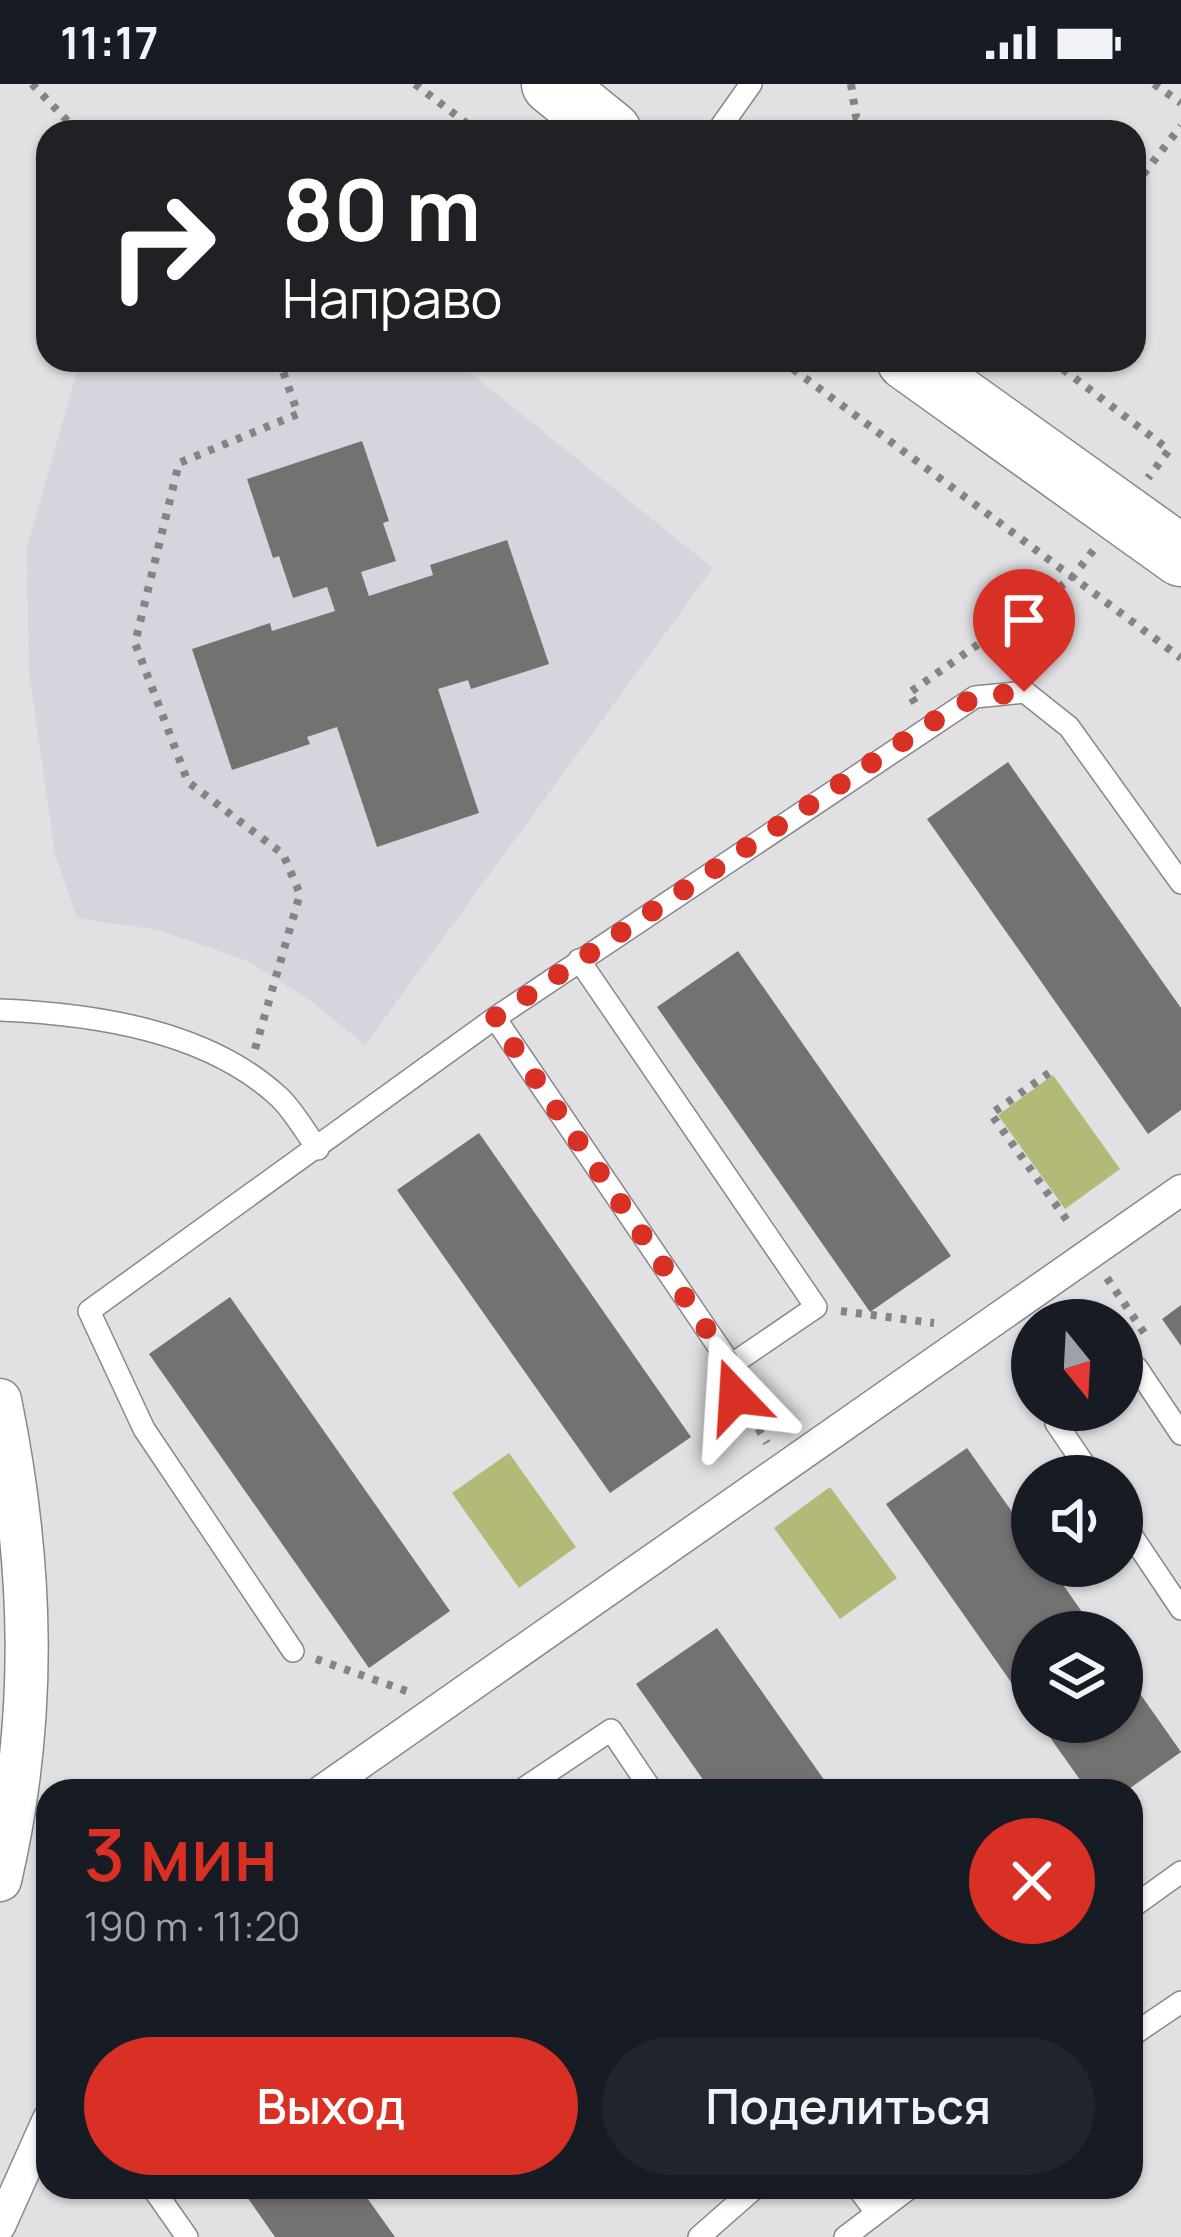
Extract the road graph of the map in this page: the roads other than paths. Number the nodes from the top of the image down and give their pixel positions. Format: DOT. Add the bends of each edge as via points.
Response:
graph roads {
  1 [pos="552,84"];
  2 [pos="751,84"];
  3 [pos="596,120"];
  4 [pos="726,120"];
  5 [pos="924,372"];
  6 [pos="1181,556"];
  7 [pos="1181,883"];
  8 [pos="579,960"];
  9 [pos="0,1010"];
  10 [pos="494,1018"];
  11 [pos="318,1149"];
  12 [pos="1181,1190"];
  13 [pos="1143,1389"];
  14 [pos="0,1400"];
  15 [pos="1181,1434"];
  16 [pos="1143,1552"];
  17 [pos="1181,1609"];
  18 [pos="293,1651"];
  19 [pos="338,1779"];
  20 [pos="538,1779"];
  21 [pos="644,1779"];
  22 [pos="1181,1871"];
  23 [pos="0,1880"];
  24 [pos="1143,1899"];
  25 [pos="1181,2002"];
  26 [pos="1143,2028"];
  27 [pos="36,2146"];
  28 [pos="160,2199"];
  29 [pos="743,2199"];
  30 [pos="866,2199"];
  31 [pos="894,2199"];
  32 [pos="875,2212"];
  33 [pos="0,2226"];
  34 [pos="187,2237"];
  35 [pos="699,2237"];
  36 [pos="845,2237"];
  1 -- 3 [label="main road"];
  2 -- 4 [label="lane"];
  5 -- 6 [label="main road"];
  7 -- 8 [label="lane" via="1069,728 1024,692 975,697"];
  8 -- 10 [label="lane"];
  8 -- 10 [label="lane" via="816,1307 731,1365"];
  9 -- 11 [label="lane" via="129,1024 248,1073 280,1098"];
  10 -- 11 [label="lane"];
  11 -- 18 [label="lane" via="89,1311 144,1429"];
  12 -- 19 [label="street"];
  13 -- 15 [label="lane"];
  14 -- 23 [label="street" via="26,1546 30,1653 16,1814"];
  16 -- 17 [label="lane"];
  20 -- 21 [label="lane" via="611,1730"];
  22 -- 24 [label="lane"];
  25 -- 26 [label="lane"];
  27 -- 33 [label="street"];
  28 -- 34 [label="lane"];
  29 -- 35 [label="lane"];
  30 -- 32 [label="lane"];
  31 -- 32 [label="lane"];
  32 -- 36 [label="lane"];
}
